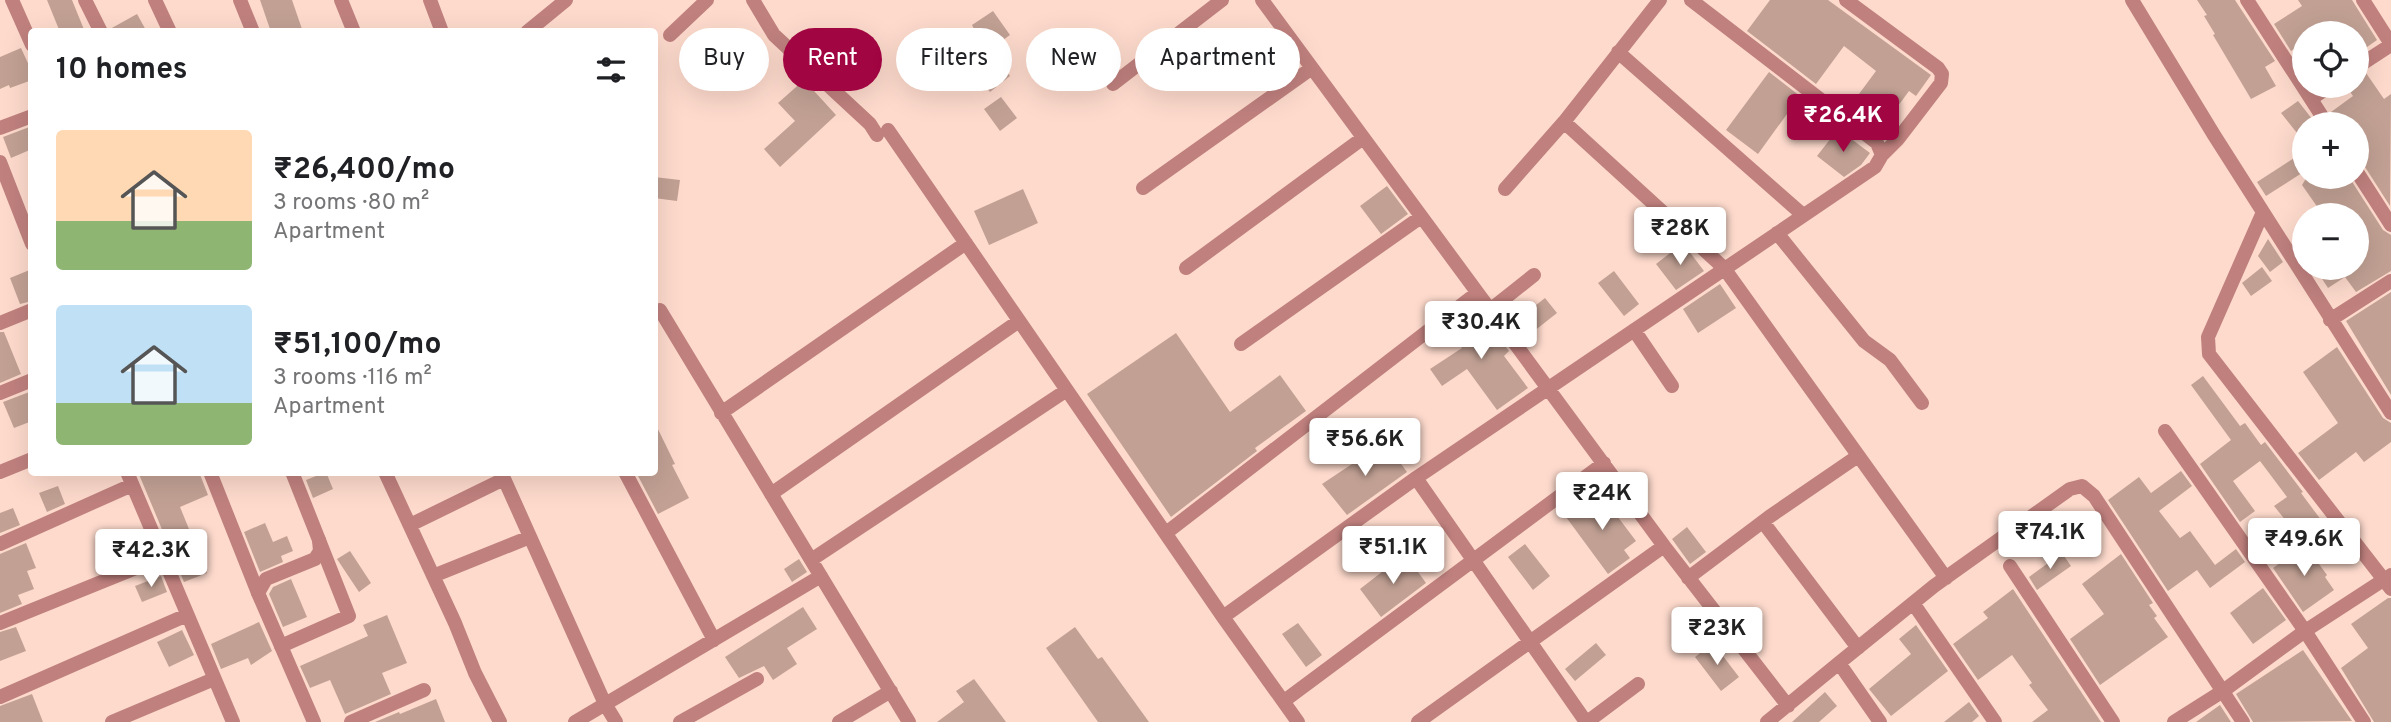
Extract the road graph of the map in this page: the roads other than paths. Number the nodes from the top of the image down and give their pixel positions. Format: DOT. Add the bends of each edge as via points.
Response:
graph roads {
  1 [pos="12,0"];
  2 [pos="85,0"];
  3 [pos="155,0"];
  4 [pos="240,0"];
  5 [pos="341,0"];
  6 [pos="430,0"];
  7 [pos="566,0"];
  8 [pos="707,0"];
  9 [pos="753,0"];
  10 [pos="1222,0"];
  11 [pos="1262,0"];
  12 [pos="1660,0"];
  13 [pos="1692,0"];
  14 [pos="1846,0"];
  15 [pos="2132,0"];
  16 [pos="2247,0"];
  17 [pos="2363,0"];
  18 [pos="99,28"];
  19 [pos="168,28"];
  20 [pos="251,28"];
  21 [pos="352,28"];
  22 [pos="440,28"];
  23 [pos="532,28"];
  24 [pos="670,35"];
  25 [pos="28,36"];
  26 [pos="2391,44"];
  27 [pos="1618,52"];
  28 [pos="2369,60"];
  29 [pos="1311,68"];
  30 [pos="1121,78"];
  31 [pos="2311,99"];
  32 [pos="2319,112"];
  33 [pos="28,118"];
  34 [pos="1564,122"];
  35 [pos="0,128"];
  36 [pos="1363,138"];
  37 [pos="1882,155"];
  38 [pos="0,162"];
  39 [pos="1143,188"];
  40 [pos="1505,189"];
  41 [pos="2368,189"];
  42 [pos="2263,212"];
  43 [pos="1803,215"];
  44 [pos="1421,217"];
  45 [pos="2391,225"];
  46 [pos="1777,233"];
  47 [pos="28,234"];
  48 [pos="967,243"];
  49 [pos="1186,268"];
  50 [pos="1724,268"];
  51 [pos="1534,275"];
  52 [pos="2391,281"];
  53 [pos="1478,293"];
  54 [pos="660,310"];
  55 [pos="1490,310"];
  56 [pos="28,312"];
  57 [pos="2330,320"];
  58 [pos="1019,321"];
  59 [pos="0,323"];
  60 [pos="1633,330"];
  61 [pos="1241,344"];
  62 [pos="28,382"];
  63 [pos="1672,386"];
  64 [pos="1547,388"];
  65 [pos="1067,390"];
  66 [pos="0,393"];
  67 [pos="1922,403"];
  68 [pos="721,413"];
  69 [pos="2391,413"];
  70 [pos="2165,431"];
  71 [pos="1858,456"];
  72 [pos="28,461"];
  73 [pos="1604,463"];
  74 [pos="0,472"];
  75 [pos="212,476"];
  76 [pos="294,476"];
  77 [pos="386,476"];
  78 [pos="502,476"];
  79 [pos="627,476"];
  80 [pos="1416,478"];
  81 [pos="129,479"];
  82 [pos="771,494"];
  83 [pos="1763,522"];
  84 [pos="410,525"];
  85 [pos="1166,533"];
  86 [pos="530,537"];
  87 [pos="319,540"];
  88 [pos="0,544"];
  89 [pos="1664,546"];
  90 [pos="163,557"];
  91 [pos="811,560"];
  92 [pos="1471,560"];
  93 [pos="2010,566"];
  94 [pos="433,576"];
  95 [pos="821,576"];
  96 [pos="1688,578"];
  97 [pos="1946,578"];
  98 [pos="2389,581"];
  99 [pos="258,593"];
  100 [pos="1913,603"];
  101 [pos="187,615"];
  102 [pos="1223,617"];
  103 [pos="0,623"];
  104 [pos="2305,631"];
  105 [pos="714,640"];
  106 [pos="1530,643"];
  107 [pos="281,646"];
  108 [pos="1858,648"];
  109 [pos="1839,663"];
  110 [pos="214,679"];
  111 [pos="757,679"];
  112 [pos="1638,684"];
  113 [pos="424,690"];
  114 [pos="891,691"];
  115 [pos="2223,691"];
  116 [pos="0,697"];
  117 [pos="1284,701"];
  118 [pos="605,704"];
  119 [pos="1788,706"];
  120 [pos="1878,721"];
  121 [pos="112,722"];
  122 [pos="233,722"];
  123 [pos="314,722"];
  124 [pos="351,722"];
  125 [pos="500,722"];
  126 [pos="575,722"];
  127 [pos="616,722"];
  128 [pos="680,722"];
  129 [pos="839,722"];
  130 [pos="909,722"];
  131 [pos="1298,722"];
  132 [pos="1418,722"];
  133 [pos="1586,722"];
  134 [pos="1766,722"];
  135 [pos="1995,722"];
  136 [pos="2113,722"];
  137 [pos="2174,722"];
  138 [pos="2243,722"];
  139 [pos="2364,722"];
  1 -- 25 [label="street"];
  2 -- 18 [label="street"];
  3 -- 19 [label="street"];
  4 -- 20 [label="street"];
  5 -- 21 [label="street"];
  6 -- 22 [label="street"];
  7 -- 23 [label="street"];
  8 -- 24 [label="street"];
  9 -- 48 [label="street" via="774,35 883,132"];
  10 -- 30 [label="street"];
  11 -- 29 [label="street"];
  12 -- 27 [label="street"];
  13 -- 37 [label="street" via="1877,142"];
  14 -- 37 [label="street" via="1942,74 1941,83"];
  15 -- 42 [label="street"];
  16 -- 31 [label="street"];
  17 -- 26 [label="street"];
  26 -- 28 [label="street"];
  27 -- 34 [label="street"];
  27 -- 43 [label="street"];
  29 -- 36 [label="street"];
  29 -- 39 [label="street"];
  31 -- 32 [label="street"];
  33 -- 35 [label="street"];
  34 -- 40 [label="street"];
  34 -- 50 [label="street"];
  36 -- 44 [label="street"];
  36 -- 49 [label="street"];
  37 -- 43 [label="street" via="1875,167"];
  38 -- 47 [label="street"];
  41 -- 45 [label="street"];
  42 -- 57 [label="street"];
  42 -- 98 [label="street" via="2208,337 2209,354"];
  43 -- 46 [label="street"];
  44 -- 53 [label="street"];
  44 -- 61 [label="street"];
  46 -- 50 [label="street"];
  46 -- 67 [label="street" via="1864,341 1890,360"];
  48 -- 58 [label="street"];
  48 -- 68 [label="street"];
  50 -- 60 [label="street"];
  50 -- 71 [label="street"];
  51 -- 55 [label="street"];
  52 -- 57 [label="street"];
  53 -- 55 [label="street"];
  53 -- 85 [label="street"];
  54 -- 68 [label="street"];
  55 -- 64 [label="street"];
  56 -- 59 [label="street"];
  57 -- 69 [label="street"];
  58 -- 65 [label="street"];
  58 -- 82 [label="street"];
  60 -- 63 [label="street"];
  60 -- 64 [label="street"];
  62 -- 66 [label="street"];
  64 -- 73 [label="street"];
  64 -- 80 [label="street"];
  65 -- 85 [label="street"];
  65 -- 91 [label="street"];
  68 -- 82 [label="street"];
  70 -- 104 [label="street"];
  71 -- 83 [label="street"];
  71 -- 97 [label="street"];
  72 -- 74 [label="street"];
  73 -- 89 [label="street"];
  73 -- 92 [label="street"];
  75 -- 99 [label="street"];
  76 -- 87 [label="street"];
  77 -- 84 [label="street"];
  78 -- 84 [label="street"];
  78 -- 86 [label="street"];
  79 -- 105 [label="street"];
  80 -- 92 [label="street"];
  80 -- 102 [label="street"];
  81 -- 88 [label="street"];
  81 -- 90 [label="street"];
  82 -- 91 [label="street"];
  83 -- 96 [label="street"];
  83 -- 108 [label="street"];
  84 -- 94 [label="street"];
  85 -- 102 [label="street"];
  86 -- 94 [label="street"];
  86 -- 118 [label="street"];
  87 -- 99 [label="street" via="315,559 266,579"];
  87 -- 107 [label="street" via="349,615"];
  89 -- 96 [label="street"];
  89 -- 106 [label="street"];
  90 -- 101 [label="street"];
  90 -- 103 [label="street"];
  91 -- 95 [label="street"];
  92 -- 106 [label="street"];
  92 -- 117 [label="street"];
  93 -- 136 [label="street"];
  94 -- 125 [label="street"];
  95 -- 105 [label="street"];
  95 -- 114 [label="street"];
  96 -- 119 [label="street"];
  97 -- 100 [label="street"];
  97 -- 115 [label="street" via="2070,489 2082,486 2094,496"];
  98 -- 104 [label="street"];
  99 -- 107 [label="street"];
  100 -- 108 [label="street"];
  100 -- 135 [label="street"];
  101 -- 110 [label="street"];
  101 -- 116 [label="street"];
  102 -- 117 [label="street"];
  104 -- 115 [label="street"];
  104 -- 139 [label="street"];
  105 -- 118 [label="street"];
  106 -- 132 [label="street"];
  106 -- 133 [label="street"];
  107 -- 123 [label="street"];
  108 -- 109 [label="street"];
  109 -- 119 [label="street"];
  109 -- 120 [label="street"];
  110 -- 121 [label="street"];
  110 -- 122 [label="street"];
  111 -- 128 [label="street"];
  112 -- 133 [label="street"];
  113 -- 124 [label="street"];
  114 -- 129 [label="street"];
  114 -- 130 [label="street"];
  115 -- 137 [label="street"];
  115 -- 138 [label="street"];
  117 -- 131 [label="street"];
  118 -- 126 [label="street"];
  118 -- 127 [label="street"];
  119 -- 134 [label="street"];
}
